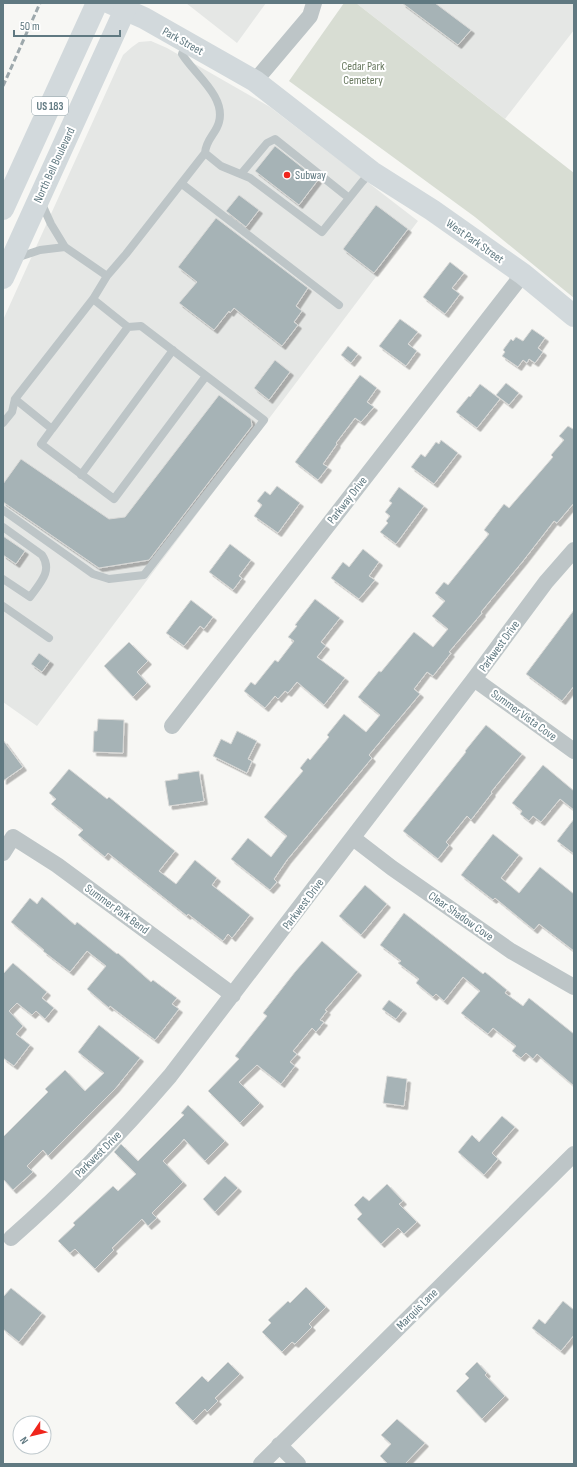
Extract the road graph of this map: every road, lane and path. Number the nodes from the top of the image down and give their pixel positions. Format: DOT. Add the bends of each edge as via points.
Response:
graph roads {
  1 [pos="97,3"];
  2 [pos="314,3"];
  3 [pos="121,5"];
  4 [pos="187,43"];
  5 [pos="255,81"];
  6 [pos="205,153"];
  7 [pos="372,172"];
  8 [pos="241,174"];
  9 [pos="182,184"];
  10 [pos="39,198"];
  11 [pos="349,198"];
  12 [pos="3,209"];
  13 [pos="65,247"];
  14 [pos="7,269"];
  15 [pos="523,274"];
  16 [pos="107,276"];
  17 [pos="93,299"];
  18 [pos="339,305"];
  19 [pos="574,316"];
  20 [pos="128,327"];
  21 [pos="172,350"];
  22 [pos="206,376"];
  23 [pos="15,399"];
  24 [pos="3,423"];
  25 [pos="52,429"];
  26 [pos="81,475"];
  27 [pos="3,510"];
  28 [pos="3,527"];
  29 [pos="574,550"];
  30 [pos="3,579"];
  31 [pos="3,606"];
  32 [pos="49,638"];
  33 [pos="474,679"];
  34 [pos="172,726"];
  35 [pos="574,751"];
  36 [pos="354,838"];
  37 [pos="3,853"];
  38 [pos="574,987"];
  39 [pos="233,995"];
  40 [pos="574,1154"];
  41 [pos="11,1238"];
  42 [pos="279,1445"];
  43 [pos="261,1464"];
  44 [pos="298,1464"];
  1 -- 12 [label="street, US 183"];
  2 -- 5 [label="street" via="310,16"];
  3 -- 4 [label="street, Park Street"];
  3 -- 10 [label="street, North Bell Boulevard / US 183"];
  4 -- 5 [label="street, Park Street"];
  4 -- 6 [label="lane" via="182,54 216,98 220,111 219,123 206,145"];
  5 -- 7 [label="street, Park Street"];
  6 -- 8 [label="lane" via="220,166"];
  6 -- 9 [label="lane"];
  7 -- 11 [label="lane"];
  7 -- 15 [label="street, West Park Street" via="432,210"];
  8 -- 11 [label="lane" via="322,232"];
  8 -- 11 [label="lane" via="267,143 275,139"];
  9 -- 16 [label="lane"];
  9 -- 18 [label="lane"];
  10 -- 13 [label="lane"];
  10 -- 14 [label="street, North Bell Boulevard / US 183"];
  13 -- 14 [label="lane" via="40,250"];
  13 -- 16 [label="lane"];
  15 -- 19 [label="street, West Park Street"];
  15 -- 34 [label="street, Parkway Drive"];
  16 -- 17 [label="lane"];
  17 -- 20 [label="lane"];
  17 -- 23 [label="lane"];
  20 -- 21 [label="lane" via="141,326"];
  20 -- 25 [label="lane"];
  21 -- 22 [label="lane"];
  21 -- 26 [label="lane"];
  22 -- 26 [label="lane" via="114,499"];
  22 -- 27 [label="lane" via="264,420 144,574 109,579 93,574"];
  23 -- 24 [label="lane" via="12,412"];
  23 -- 25 [label="lane"];
  25 -- 26 [label="lane" via="41,444"];
  28 -- 30 [label="lane" via="42,555 46,561 47,571 30,596"];
  29 -- 33 [label="street, Parkwest Drive" via="546,582"];
  31 -- 32 [label="lane"];
  33 -- 35 [label="street, Summer Vista Cove"];
  33 -- 36 [label="street, Parkwest Drive"];
  36 -- 38 [label="street, Clear Shadow Cove" via="392,868 511,951"];
  36 -- 39 [label="street, Parkwest Drive"];
  37 -- 39 [label="street, Summer Park Bend" via="13,837 57,865"];
  39 -- 41 [label="street, Parkwest Drive" via="132,1120"];
  40 -- 42 [label="street, Marquis Lane"];
  42 -- 43 [label="street, Marquis Lane"];
  42 -- 44 [label="street"];
}
